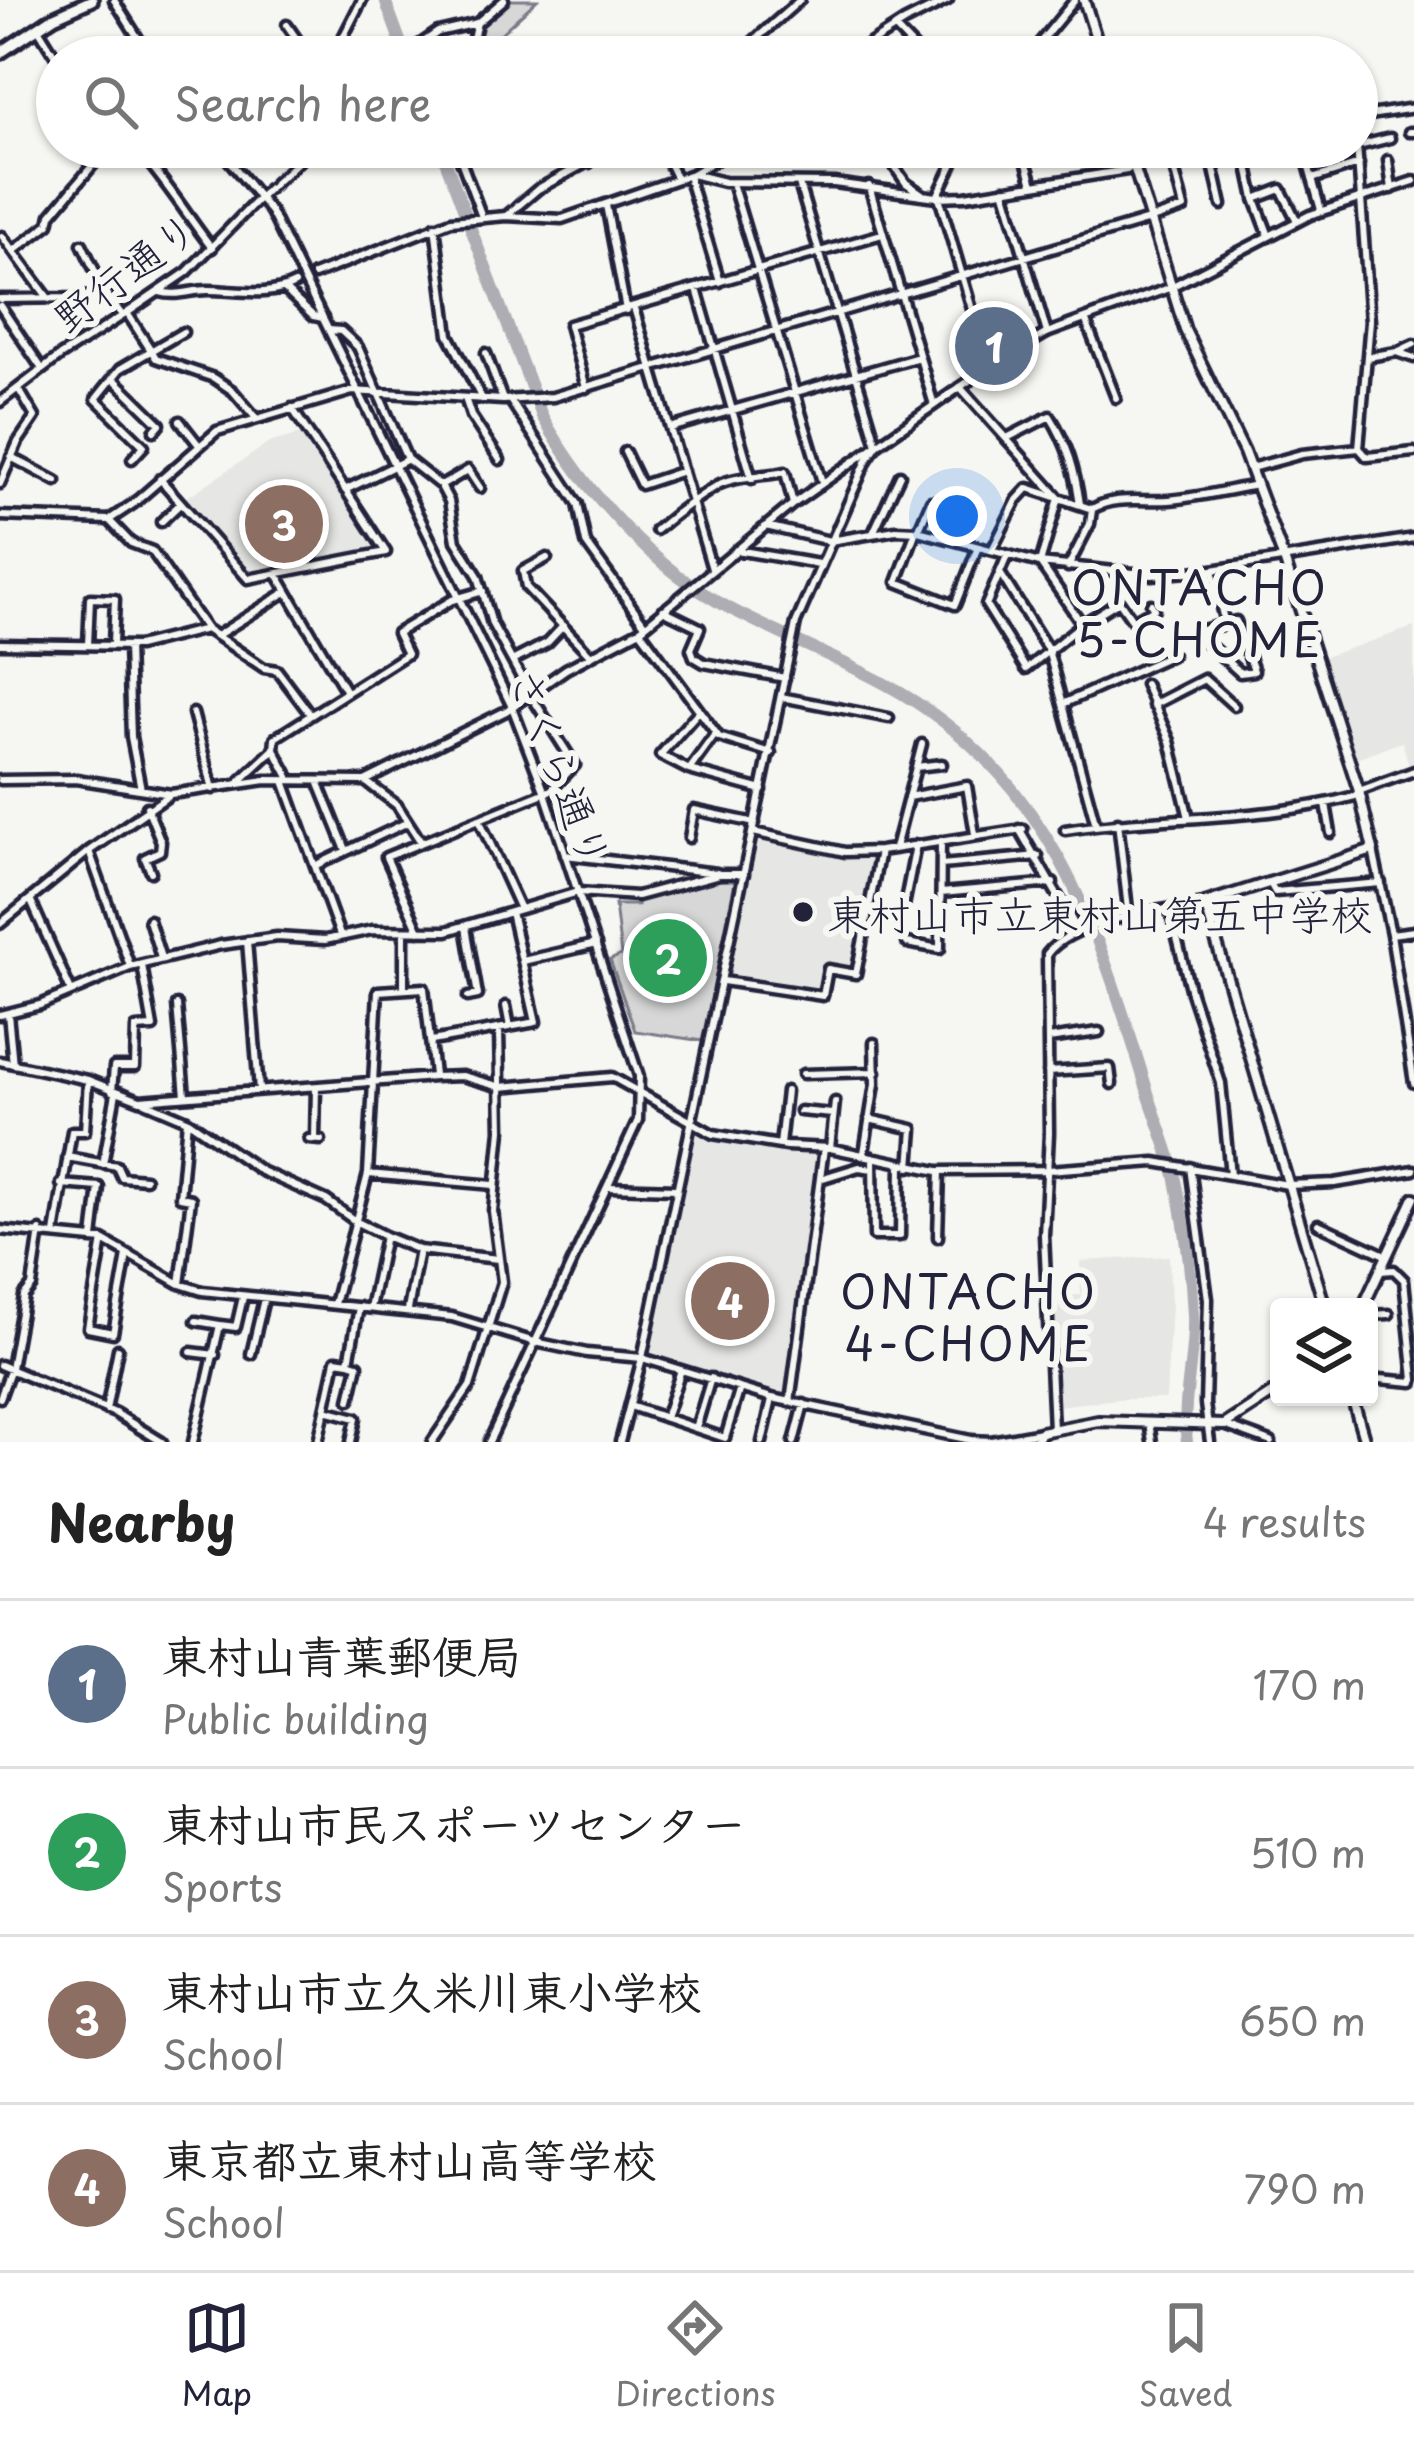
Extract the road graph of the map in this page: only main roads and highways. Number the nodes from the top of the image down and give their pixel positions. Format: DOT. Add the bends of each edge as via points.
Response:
graph roads {
  1 [pos="92,0"];
  2 [pos="1080,0"];
  3 [pos="1094,36"];
  4 [pos="0,53"];
  5 [pos="1133,168"];
  6 [pos="1414,1198"];
  7 [pos="1321,1298"];
  8 [pos="1367,1298"];
  9 [pos="1270,1395"];
  10 [pos="1355,1406"];
  11 [pos="1038,1437"];
  12 [pos="1365,1442"];
  1 -- 4 [label="main road"];
  2 -- 3 [label="main road"];
  5 -- 7 [label="main road" via="1169,288 1284,560 1373,850 1205,903"];
  6 -- 8 [label="main road"];
  9 -- 11 [label="main road" via="1224,1425 1098,1420"];
  10 -- 12 [label="main road"];
}
